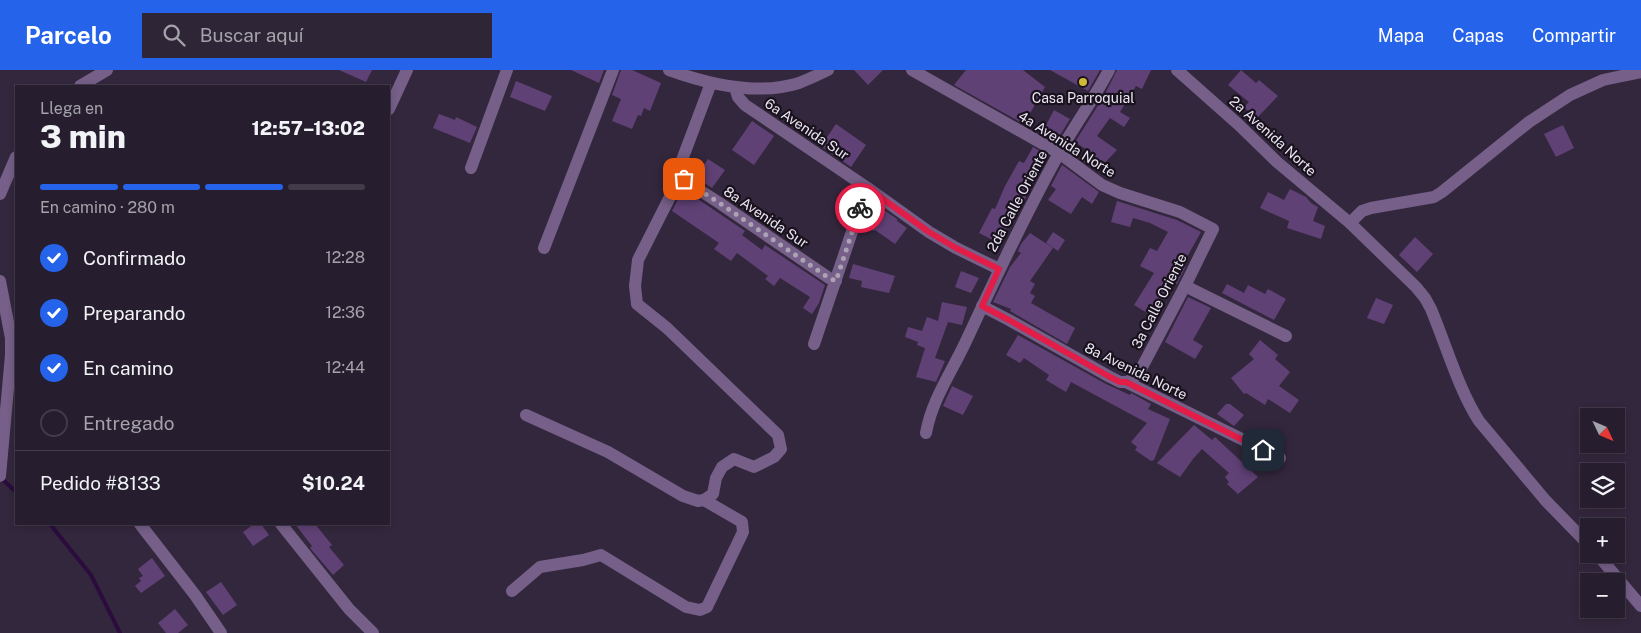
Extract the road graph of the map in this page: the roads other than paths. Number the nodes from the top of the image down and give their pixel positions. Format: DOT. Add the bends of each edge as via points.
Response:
graph roads {
  1 [pos="107,70"];
  2 [pos="407,70"];
  3 [pos="507,70"];
  4 [pos="613,70"];
  5 [pos="669,70"];
  6 [pos="828,70"];
  7 [pos="912,70"];
  8 [pos="1109,70"];
  9 [pos="1177,70"];
  10 [pos="1641,72"];
  11 [pos="712,83"];
  12 [pos="82,85"];
  13 [pos="735,87"];
  14 [pos="390,106"];
  15 [pos="1059,153"];
  16 [pos="15,159"];
  17 [pos="471,168"];
  18 [pos="681,175"];
  19 [pos="869,189"];
  20 [pos="0,194"];
  21 [pos="1350,223"];
  22 [pos="1212,229"];
  23 [pos="544,248"];
  24 [pos="999,269"];
  25 [pos="0,281"];
  26 [pos="836,281"];
  27 [pos="1186,286"];
  28 [pos="982,306"];
  29 [pos="1286,336"];
  30 [pos="814,344"];
  31 [pos="13,371"];
  32 [pos="1126,382"];
  33 [pos="526,414"];
  34 [pos="926,433"];
  35 [pos="1280,458"];
  36 [pos="1,469"];
  37 [pos="0,476"];
  38 [pos="704,500"];
  39 [pos="141,525"];
  40 [pos="282,525"];
  41 [pos="1580,536"];
  42 [pos="1604,563"];
  43 [pos="512,591"];
  44 [pos="1641,606"];
  45 [pos="221,633"];
  46 [pos="373,633"];
  1 -- 12 [label="street"];
  2 -- 14 [label="street"];
  3 -- 17 [label="street"];
  4 -- 23 [label="street"];
  5 -- 11 [label="street"];
  6 -- 13 [label="street" via="784,86"];
  7 -- 15 [label="street, 4a Avenida Norte"];
  8 -- 15 [label="street, 2da Calle Oriente"];
  9 -- 21 [label="street, 2a Avenida Norte"];
  10 -- 21 [label="street" via="1603,80 1570,95 1529,122 1434,197 1371,208 1362,211"];
  11 -- 13 [label="street"];
  11 -- 18 [label="street" via="682,160"];
  13 -- 19 [label="street, 6a Avenida Sur" via="745,105"];
  15 -- 22 [label="street, 4a Avenida Norte" via="1102,185 1180,212"];
  15 -- 24 [label="street, 2da Calle Oriente"];
  16 -- 20 [label="street"];
  18 -- 26 [label="street, 8a Avenida Sur"];
  18 -- 38 [label="street" via="638,260 635,286 638,304 778,435 781,448 774,457 754,467 734,459 722,467 712,494"];
  19 -- 24 [label="street, 6a Avenida Sur" via="929,232"];
  19 -- 26 [label="street"];
  21 -- 41 [label="street, 2a Avenida Norte" via="1425,298 1471,410 1540,495"];
  22 -- 27 [label="street, 3a Calle Oriente"];
  24 -- 28 [label="street, 2da Calle Oriente"];
  25 -- 31 [label="street" via="11,338"];
  26 -- 30 [label="street"];
  27 -- 29 [label="street"];
  27 -- 32 [label="street, 3a Calle Oriente" via="1141,369"];
  28 -- 32 [label="street, 8a Avenida Norte" via="1110,377"];
  28 -- 34 [label="street, 2da Calle Oriente" via="936,401"];
  31 -- 36 [label="street" via="6,404"];
  32 -- 35 [label="street, 8a Avenida Norte"];
  33 -- 38 [label="street" via="608,452 683,496"];
  36 -- 37 [label="street"];
  38 -- 43 [label="street" via="742,522 743,532 707,607 700,610 686,607 601,555 540,567"];
  39 -- 45 [label="street"];
  40 -- 46 [label="street" via="349,609"];
  42 -- 44 [label="street"];
}
